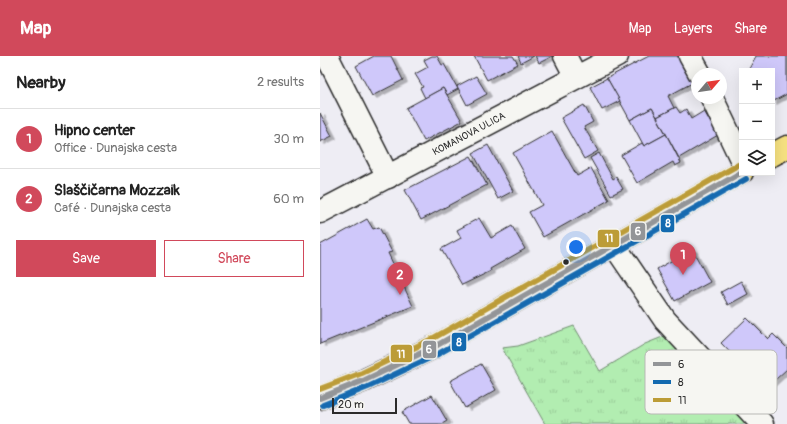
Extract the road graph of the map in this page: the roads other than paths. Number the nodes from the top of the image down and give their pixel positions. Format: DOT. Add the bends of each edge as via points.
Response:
graph roads {
  1 [pos="327,56"];
  2 [pos="565,56"];
  3 [pos="617,56"];
  4 [pos="690,56"];
  5 [pos="697,68"];
  6 [pos="576,77"];
  7 [pos="715,104"];
  8 [pos="787,147"];
  9 [pos="775,153"];
  10 [pos="739,155"];
  11 [pos="739,174"];
  12 [pos="388,178"];
  13 [pos="320,212"];
  14 [pos="614,245"];
  15 [pos="693,350"];
  16 [pos="320,398"];
  17 [pos="753,414"];
  18 [pos="762,424"];
  1 -- 12 [label="street"];
  2 -- 6 [label="street"];
  3 -- 6 [label="street, KOMANOVA ULICA"];
  4 -- 5 [label="street"];
  6 -- 12 [label="street, KOMANOVA ULICA"];
  7 -- 10 [label="street"];
  8 -- 9 [label="main road"];
  11 -- 14 [label="main road"];
  12 -- 13 [label="street, KOMANOVA ULICA"];
  14 -- 15 [label="street" via="665,320"];
  14 -- 16 [label="main road" via="434,346 365,380"];
  17 -- 18 [label="street"];
}
